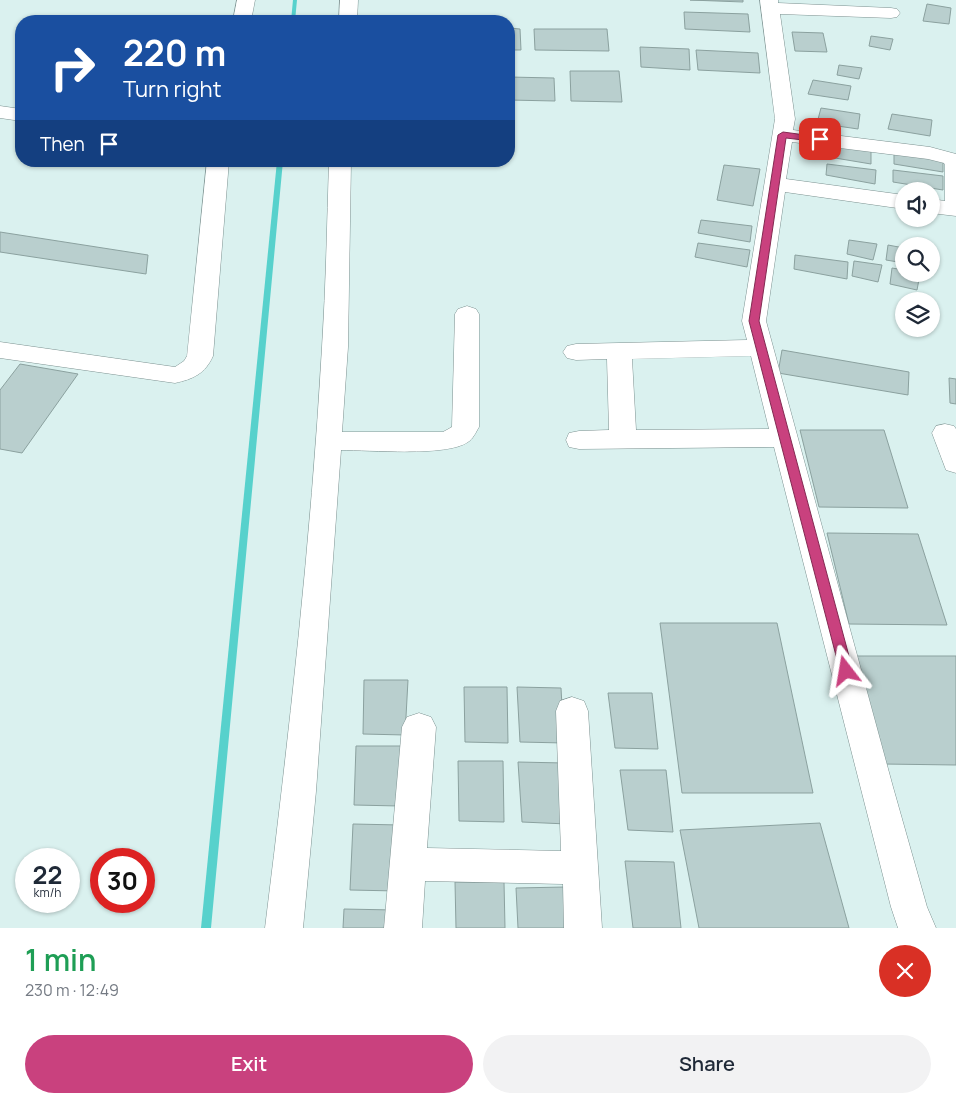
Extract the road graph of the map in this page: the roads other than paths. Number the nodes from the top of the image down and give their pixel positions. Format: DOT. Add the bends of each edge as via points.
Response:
graph roads {
  1 [pos="246,0"];
  2 [pos="349,0"];
  3 [pos="769,4"];
  4 [pos="891,13"];
  5 [pos="243,15"];
  6 [pos="348,15"];
  7 [pos="0,112"];
  8 [pos="15,114"];
  9 [pos="783,135"];
  10 [pos="217,167"];
  11 [pos="340,167"];
  12 [pos="775,184"];
  13 [pos="895,201"];
  14 [pos="940,207"];
  15 [pos="956,209"];
  16 [pos="467,314"];
  17 [pos="761,348"];
  18 [pos="0,350"];
  19 [pos="619,351"];
  20 [pos="576,352"];
  21 [pos="945,433"];
  22 [pos="785,438"];
  23 [pos="579,440"];
  24 [pos="623,440"];
  25 [pos="328,441"];
  26 [pos="956,463"];
  27 [pos="572,711"];
  28 [pos="418,727"];
  29 [pos="408,864"];
  30 [pos="580,868"];
  31 [pos="284,928"];
  32 [pos="403,928"];
  33 [pos="584,928"];
  34 [pos="917,928"];
  1 -- 5 [label="street"];
  2 -- 6 [label="street"];
  3 -- 4 [label="street"];
  3 -- 9 [label="street" via="785,119"];
  7 -- 8 [label="street"];
  9 -- 12 [label="street"];
  9 -- 15 [label="street" via="930,153 952,159 956,164"];
  10 -- 18 [label="street" via="200,356 196,366 175,376"];
  11 -- 25 [label="street" via="335,347"];
  12 -- 13 [label="street"];
  12 -- 17 [label="street" via="754,321"];
  14 -- 15 [label="street"];
  16 -- 25 [label="street" via="466,427 462,434 443,441"];
  17 -- 19 [label="street"];
  17 -- 22 [label="street"];
  19 -- 20 [label="street"];
  19 -- 24 [label="street"];
  21 -- 26 [label="street"];
  22 -- 24 [label="street"];
  22 -- 34 [label="street" via="876,787"];
  23 -- 24 [label="street"];
  25 -- 31 [label="street" via="299,791"];
  27 -- 30 [label="street"];
  28 -- 29 [label="street"];
  29 -- 30 [label="street"];
  29 -- 32 [label="street"];
  30 -- 33 [label="street"];
}
